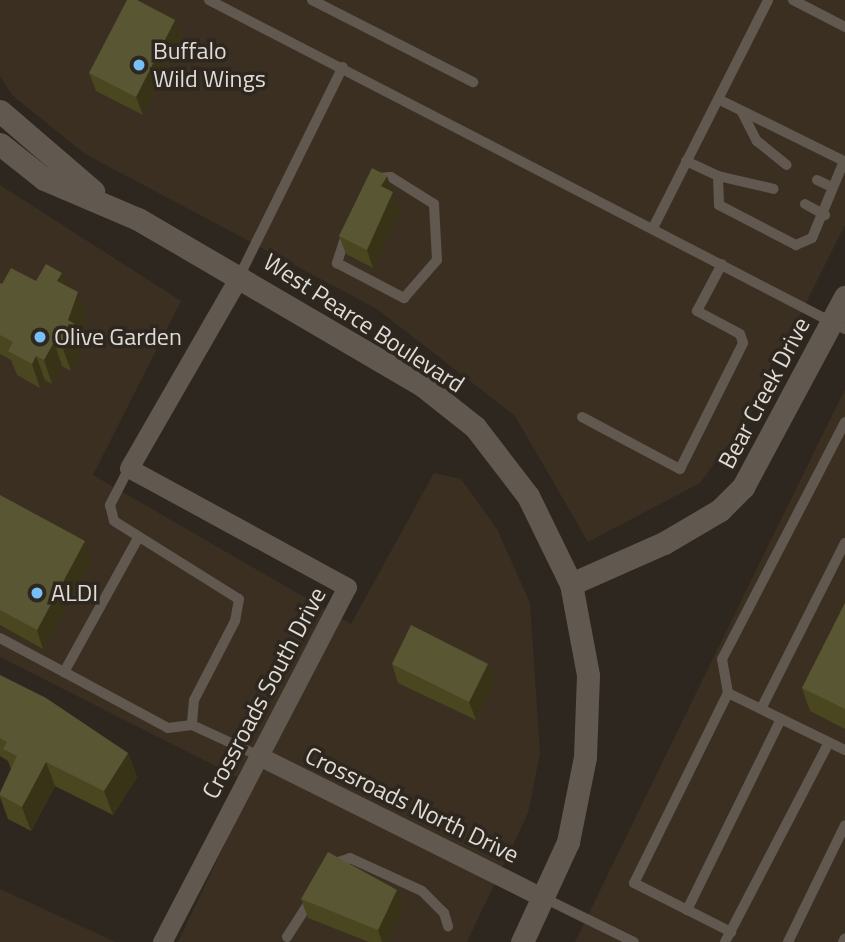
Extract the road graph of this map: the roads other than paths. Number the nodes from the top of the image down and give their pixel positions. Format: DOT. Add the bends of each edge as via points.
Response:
graph roads {
  1 [pos="209,0"];
  2 [pos="312,0"];
  3 [pos="768,0"];
  4 [pos="793,0"];
  5 [pos="845,27"];
  6 [pos="344,67"];
  7 [pos="473,82"];
  8 [pos="718,99"];
  9 [pos="0,111"];
  10 [pos="742,111"];
  11 [pos="0,144"];
  12 [pos="686,161"];
  13 [pos="787,165"];
  14 [pos="718,176"];
  15 [pos="817,180"];
  16 [pos="832,187"];
  17 [pos="774,189"];
  18 [pos="368,190"];
  19 [pos="103,200"];
  20 [pos="805,204"];
  21 [pos="825,215"];
  22 [pos="353,220"];
  23 [pos="653,228"];
  24 [pos="722,264"];
  25 [pos="240,275"];
  26 [pos="845,297"];
  27 [pos="839,325"];
  28 [pos="582,417"];
  29 [pos="845,422"];
  30 [pos="129,468"];
  31 [pos="137,540"];
  32 [pos="845,543"];
  33 [pos="571,584"];
  34 [pos="0,638"];
  35 [pos="64,672"];
  36 [pos="728,693"];
  37 [pos="761,709"];
  38 [pos="780,719"];
  39 [pos="192,725"];
  40 [pos="829,742"];
  41 [pos="845,750"];
  42 [pos="259,756"];
  43 [pos="845,825"];
  44 [pos="323,877"];
  45 [pos="317,888"];
  46 [pos="544,898"];
  47 [pos="687,910"];
  48 [pos="448,926"];
  49 [pos="287,937"];
  50 [pos="728,937"];
  51 [pos="162,942"];
  52 [pos="522,942"];
  53 [pos="634,942"];
  54 [pos="788,942"];
  1 -- 6 [label="lane"];
  2 -- 7 [label="lane"];
  3 -- 8 [label="lane"];
  4 -- 5 [label="lane"];
  6 -- 23 [label="lane"];
  6 -- 25 [label="lane"];
  8 -- 10 [label="lane"];
  8 -- 12 [label="lane"];
  9 -- 19 [label="street, West Pearce Boulevard"];
  10 -- 13 [label="lane" via="757,141"];
  10 -- 16 [label="lane" via="844,161"];
  11 -- 19 [label="street, West Pearce Boulevard" via="44,179"];
  12 -- 14 [label="lane"];
  12 -- 23 [label="lane"];
  14 -- 17 [label="lane"];
  14 -- 21 [label="lane" via="719,205 796,244 812,238"];
  15 -- 16 [label="lane"];
  16 -- 21 [label="lane"];
  18 -- 22 [label="lane" via="375,178 391,177 434,204 437,260 404,298 337,263 336,253"];
  19 -- 25 [label="street, West Pearce Boulevard"];
  20 -- 21 [label="lane"];
  23 -- 24 [label="lane"];
  24 -- 27 [label="lane"];
  24 -- 28 [label="lane" via="696,311 740,334 743,343 680,469"];
  25 -- 30 [label="street"];
  25 -- 33 [label="street, West Pearce Boulevard" via="422,385 475,427 528,496"];
  26 -- 27 [label="street, Bear Creek Drive"];
  27 -- 33 [label="street, Bear Creek Drive" via="743,487 720,510 664,542"];
  29 -- 36 [label="lane" via="722,659"];
  30 -- 31 [label="lane" via="111,515"];
  30 -- 42 [label="street, Crossroads South Drive" via="347,587"];
  31 -- 35 [label="lane"];
  31 -- 39 [label="lane" via="228,587 239,599 235,621 194,700"];
  32 -- 37 [label="lane"];
  33 -- 46 [label="street, West Pearce Boulevard" via="588,675 585,757 568,842"];
  34 -- 35 [label="lane"];
  35 -- 39 [label="lane" via="167,728"];
  36 -- 37 [label="lane"];
  36 -- 47 [label="lane" via="634,883"];
  37 -- 38 [label="lane"];
  38 -- 40 [label="lane"];
  38 -- 47 [label="lane"];
  39 -- 42 [label="lane"];
  40 -- 41 [label="lane"];
  40 -- 50 [label="lane"];
  42 -- 46 [label="street, Crossroads North Drive"];
  42 -- 51 [label="street, Crossroads South Drive"];
  43 -- 54 [label="lane"];
  44 -- 48 [label="lane" via="333,859 350,858 422,891 444,913"];
  45 -- 49 [label="lane"];
  46 -- 52 [label="street, West Pearce Boulevard"];
  46 -- 53 [label="lane"];
  47 -- 50 [label="lane"];
}
